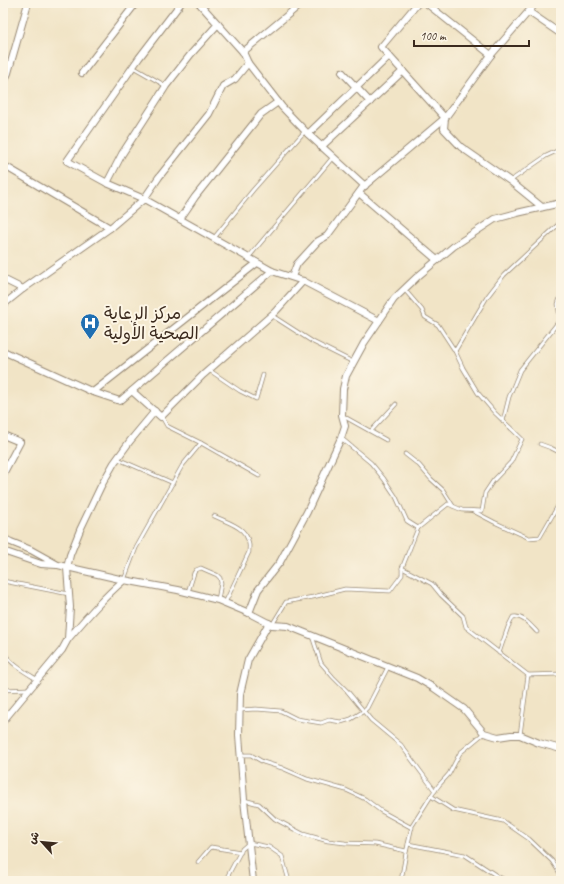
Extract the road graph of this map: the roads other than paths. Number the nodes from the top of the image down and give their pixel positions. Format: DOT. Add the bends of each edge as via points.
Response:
graph roads {
  1 [pos="28,3"];
  2 [pos="136,3"];
  3 [pos="181,3"];
  4 [pos="199,3"];
  5 [pos="302,3"];
  6 [pos="418,3"];
  7 [pos="426,3"];
  8 [pos="536,3"];
  9 [pos="529,12"];
  10 [pos="218,24"];
  11 [pos="561,34"];
  12 [pos="243,52"];
  13 [pos="491,55"];
  14 [pos="389,56"];
  15 [pos="248,63"];
  16 [pos="133,67"];
  17 [pos="403,71"];
  18 [pos="342,72"];
  19 [pos="82,73"];
  20 [pos="3,84"];
  21 [pos="166,86"];
  22 [pos="356,87"];
  23 [pos="278,102"];
  24 [pos="370,102"];
  25 [pos="445,118"];
  26 [pos="306,133"];
  27 [pos="321,147"];
  28 [pos="561,149"];
  29 [pos="333,157"];
  30 [pos="3,164"];
  31 [pos="510,181"];
  32 [pos="107,183"];
  33 [pos="365,186"];
  34 [pos="359,193"];
  35 [pos="144,199"];
  36 [pos="561,203"];
  37 [pos="542,207"];
  38 [pos="180,219"];
  39 [pos="561,222"];
  40 [pos="110,228"];
  41 [pos="214,238"];
  42 [pos="248,258"];
  43 [pos="438,260"];
  44 [pos="258,263"];
  45 [pos="272,271"];
  46 [pos="292,278"];
  47 [pos="3,279"];
  48 [pos="303,281"];
  49 [pos="23,289"];
  50 [pos="404,289"];
  51 [pos="561,295"];
  52 [pos="3,305"];
  53 [pos="271,315"];
  54 [pos="561,320"];
  55 [pos="379,321"];
  56 [pos="3,351"];
  57 [pos="455,351"];
  58 [pos="354,362"];
  59 [pos="209,370"];
  60 [pos="263,374"];
  61 [pos="132,391"];
  62 [pos="93,392"];
  63 [pos="396,404"];
  64 [pos="155,411"];
  65 [pos="342,415"];
  66 [pos="161,417"];
  67 [pos="503,421"];
  68 [pos="371,431"];
  69 [pos="3,434"];
  70 [pos="341,438"];
  71 [pos="386,440"];
  72 [pos="201,444"];
  73 [pos="540,444"];
  74 [pos="561,453"];
  75 [pos="405,454"];
  76 [pos="117,459"];
  77 [pos="3,474"];
  78 [pos="259,476"];
  79 [pos="173,483"];
  80 [pos="561,504"];
  81 [pos="453,506"];
  82 [pos="472,510"];
  83 [pos="214,516"];
  84 [pos="418,528"];
  85 [pos="3,538"];
  86 [pos="3,551"];
  87 [pos="58,565"];
  88 [pos="67,568"];
  89 [pos="402,568"];
  90 [pos="124,580"];
  91 [pos="3,581"];
  92 [pos="188,592"];
  93 [pos="69,594"];
  94 [pos="222,601"];
  95 [pos="249,613"];
  96 [pos="271,624"];
  97 [pos="537,632"];
  98 [pos="312,636"];
  99 [pos="68,639"];
  100 [pos="3,652"];
  101 [pos="499,653"];
  102 [pos="388,667"];
  103 [pos="561,674"];
  104 [pos="528,675"];
  105 [pos="38,680"];
  106 [pos="30,689"];
  107 [pos="3,690"];
  108 [pos="240,710"];
  109 [pos="364,711"];
  110 [pos="3,721"];
  111 [pos="484,732"];
  112 [pos="520,735"];
  113 [pos="561,749"];
  114 [pos="241,755"];
  115 [pos="435,791"];
  116 [pos="431,796"];
  117 [pos="244,800"];
  118 [pos="412,828"];
  119 [pos="248,843"];
  120 [pos="408,844"];
  121 [pos="406,851"];
  122 [pos="241,852"];
  123 [pos="198,862"];
  124 [pos="561,875"];
  125 [pos="225,881"];
  126 [pos="253,881"];
  127 [pos="289,881"];
  128 [pos="401,881"];
  129 [pos="507,881"];
  1 -- 20 [label="street"];
  2 -- 19 [label="street"];
  3 -- 16 [label="street"];
  4 -- 10 [label="street"];
  5 -- 12 [label="street"];
  6 -- 14 [label="street" via="381,47"];
  7 -- 13 [label="street"];
  8 -- 9 [label="street"];
  9 -- 11 [label="street"];
  9 -- 13 [label="street"];
  10 -- 12 [label="street"];
  10 -- 21 [label="street"];
  12 -- 15 [label="street"];
  13 -- 25 [label="street"];
  14 -- 17 [label="street"];
  14 -- 22 [label="street"];
  15 -- 23 [label="street"];
  15 -- 35 [label="street" via="235,79 223,86 209,114"];
  16 -- 21 [label="lane"];
  16 -- 32 [label="street" via="67,161"];
  17 -- 24 [label="street"];
  17 -- 25 [label="street"];
  18 -- 22 [label="street"];
  21 -- 32 [label="street" via="122,154"];
  22 -- 24 [label="street"];
  22 -- 26 [label="street"];
  23 -- 26 [label="street"];
  23 -- 38 [label="street" via="261,114"];
  24 -- 27 [label="street"];
  25 -- 31 [label="street" via="444,129 461,147"];
  25 -- 33 [label="street"];
  26 -- 27 [label="street"];
  26 -- 41 [label="lane" via="253,190"];
  27 -- 29 [label="street"];
  28 -- 31 [label="lane" via="546,156"];
  29 -- 33 [label="street"];
  29 -- 42 [label="lane"];
  30 -- 40 [label="street"];
  31 -- 37 [label="street"];
  32 -- 35 [label="street"];
  33 -- 34 [label="street"];
  34 -- 43 [label="street"];
  34 -- 46 [label="street" via="327,236 318,241 297,264"];
  35 -- 38 [label="street"];
  35 -- 40 [label="street"];
  36 -- 37 [label="street"];
  37 -- 43 [label="street" via="495,219 454,246"];
  38 -- 41 [label="street"];
  39 -- 57 [label="lane" via="504,275 487,297"];
  40 -- 49 [label="street"];
  41 -- 42 [label="street"];
  42 -- 44 [label="street"];
  43 -- 50 [label="street"];
  44 -- 45 [label="street"];
  44 -- 62 [label="street"];
  45 -- 46 [label="street"];
  45 -- 61 [label="street"];
  46 -- 48 [label="street"];
  47 -- 49 [label="street"];
  48 -- 53 [label="street"];
  48 -- 55 [label="street"];
  49 -- 52 [label="street"];
  50 -- 55 [label="street"];
  50 -- 57 [label="lane" via="425,317 438,325"];
  51 -- 54 [label="lane" via="558,304"];
  53 -- 58 [label="lane" via="313,342"];
  53 -- 59 [label="street"];
  54 -- 67 [label="lane" via="520,370"];
  55 -- 58 [label="street"];
  56 -- 62 [label="street"];
  57 -- 67 [label="lane" via="478,393"];
  58 -- 65 [label="street" via="346,376 343,389"];
  59 -- 60 [label="lane" via="256,399"];
  59 -- 66 [label="street"];
  61 -- 62 [label="street" via="120,402"];
  61 -- 64 [label="street"];
  63 -- 68 [label="lane"];
  64 -- 66 [label="street"];
  64 -- 76 [label="street"];
  65 -- 68 [label="lane"];
  65 -- 70 [label="street" via="345,426"];
  66 -- 72 [label="lane" via="168,426"];
  67 -- 82 [label="lane" via="522,439 510,462 485,494 482,511"];
  68 -- 71 [label="lane"];
  69 -- 77 [label="street" via="20,442"];
  70 -- 84 [label="lane" via="371,463 396,497 407,520"];
  70 -- 95 [label="street" via="307,512 280,562 258,590"];
  72 -- 78 [label="lane"];
  72 -- 79 [label="lane" via="182,466"];
  73 -- 74 [label="lane"];
  75 -- 81 [label="lane" via="443,490"];
  76 -- 79 [label="lane"];
  76 -- 88 [label="street" via="80,530"];
  79 -- 90 [label="lane" via="136,548"];
  80 -- 82 [label="lane" via="540,537 530,538"];
  81 -- 82 [label="lane" via="462,510"];
  81 -- 84 [label="lane" via="448,504"];
  83 -- 94 [label="lane" via="240,528 247,538 249,547"];
  84 -- 89 [label="lane"];
  85 -- 87 [label="street"];
  86 -- 87 [label="street" via="41,564"];
  87 -- 88 [label="street"];
  88 -- 90 [label="street"];
  88 -- 93 [label="street"];
  89 -- 96 [label="lane" via="402,575 390,591 345,589 286,602"];
  89 -- 101 [label="lane" via="432,584 463,616 466,627"];
  90 -- 92 [label="street"];
  90 -- 99 [label="street"];
  91 -- 93 [label="lane"];
  92 -- 94 [label="street"];
  92 -- 94 [label="lane" via="194,573 201,568 217,574 220,578"];
  93 -- 99 [label="street"];
  94 -- 95 [label="street"];
  95 -- 96 [label="street"];
  96 -- 98 [label="street" via="288,626"];
  96 -- 108 [label="street" via="248,660 240,694"];
  97 -- 101 [label="lane" via="522,618 513,617"];
  98 -- 102 [label="street"];
  98 -- 109 [label="lane" via="321,663"];
  99 -- 105 [label="street"];
  100 -- 105 [label="lane" via="14,665"];
  101 -- 104 [label="lane"];
  102 -- 109 [label="lane"];
  102 -- 111 [label="street" via="417,678 434,688 464,709"];
  103 -- 104 [label="lane"];
  104 -- 112 [label="lane"];
  105 -- 106 [label="street"];
  106 -- 107 [label="lane"];
  106 -- 110 [label="street"];
  108 -- 109 [label="lane" via="256,708 281,711 297,719 321,723 329,720 341,722"];
  108 -- 114 [label="street"];
  109 -- 115 [label="lane" via="401,745"];
  111 -- 112 [label="street" via="498,737"];
  111 -- 115 [label="lane" via="460,753 449,774"];
  112 -- 113 [label="street"];
  114 -- 117 [label="street"];
  114 -- 118 [label="lane" via="251,756 307,779 346,790"];
  115 -- 116 [label="lane"];
  116 -- 118 [label="lane"];
  116 -- 124 [label="lane" via="453,810 503,821 530,838 552,861"];
  117 -- 119 [label="street"];
  117 -- 121 [label="lane" via="259,804 275,818 303,834 344,844 375,844"];
  118 -- 120 [label="lane"];
  119 -- 122 [label="lane"];
  119 -- 126 [label="street"];
  119 -- 127 [label="lane" via="269,847 282,856"];
  120 -- 121 [label="lane"];
  120 -- 129 [label="lane" via="465,855"];
  121 -- 128 [label="lane"];
  122 -- 123 [label="lane" via="211,847"];
  122 -- 125 [label="lane"];
}
